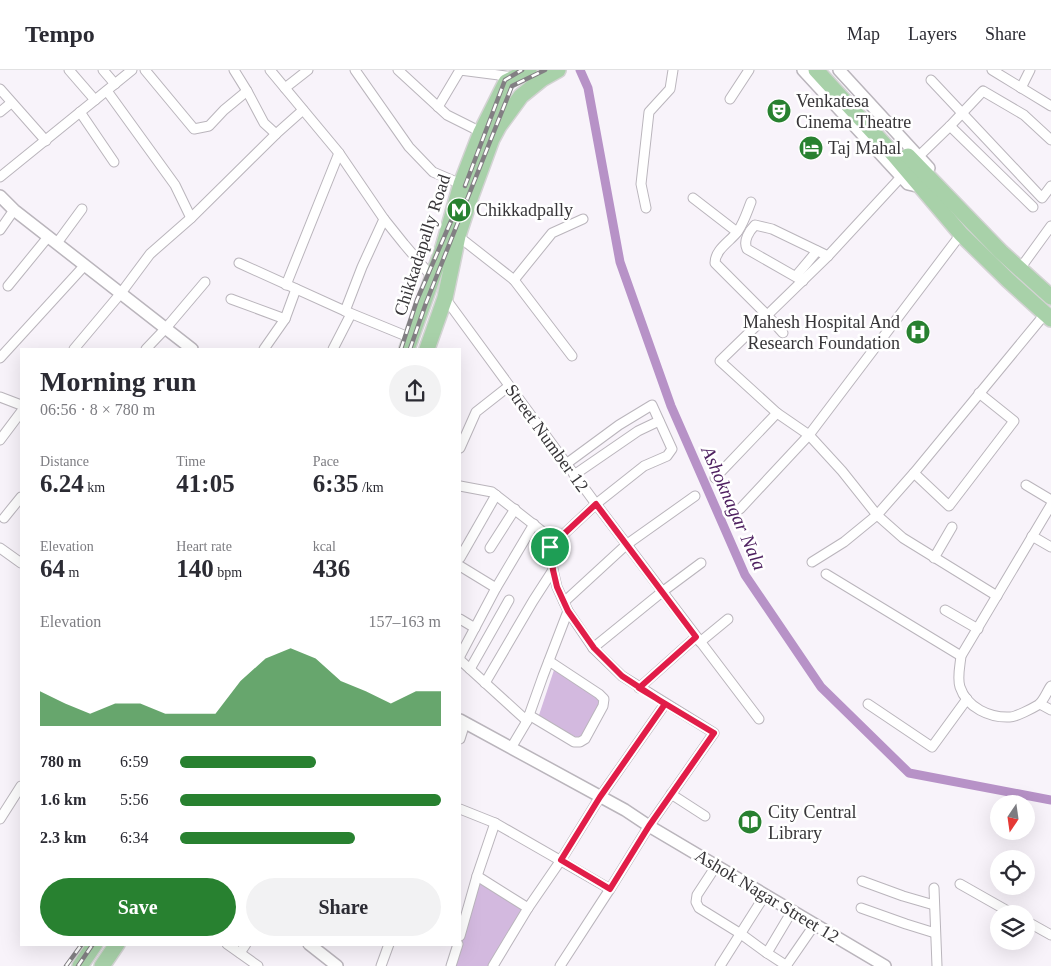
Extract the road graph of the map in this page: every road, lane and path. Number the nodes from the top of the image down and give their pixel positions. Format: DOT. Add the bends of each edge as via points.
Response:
graph roads {
  1 [pos="69,70"];
  2 [pos="103,70"];
  3 [pos="132,70"];
  4 [pos="145,70"];
  5 [pos="234,70"];
  6 [pos="270,70"];
  7 [pos="308,70"];
  8 [pos="355,70"];
  9 [pos="398,70"];
  10 [pos="558,70"];
  11 [pos="672,70"];
  12 [pos="749,70"];
  13 [pos="803,70"];
  14 [pos="816,70"];
  15 [pos="828,70"];
  16 [pos="839,70"];
  17 [pos="992,70"];
  18 [pos="1030,70"];
  19 [pos="520,72"];
  20 [pos="931,80"];
  21 [pos="115,84"];
  22 [pos="285,88"];
  23 [pos="1021,88"];
  24 [pos="0,89"];
  25 [pos="107,91"];
  26 [pos="248,91"];
  27 [pos="521,96"];
  28 [pos="730,99"];
  29 [pos="95,100"];
  30 [pos="12,103"];
  31 [pos="1051,106"];
  32 [pos="438,107"];
  33 [pos="303,110"];
  34 [pos="0,112"];
  35 [pos="80,112"];
  36 [pos="962,114"];
  37 [pos="950,126"];
  38 [pos="481,132"];
  39 [pos="276,134"];
  40 [pos="1051,140"];
  41 [pos="46,141"];
  42 [pos="898,152"];
  43 [pos="339,153"];
  44 [pos="919,156"];
  45 [pos="114,162"];
  46 [pos="0,177"];
  47 [pos="901,177"];
  48 [pos="925,183"];
  49 [pos="461,184"];
  50 [pos="1051,186"];
  51 [pos="0,196"];
  52 [pos="693,198"];
  53 [pos="751,202"];
  54 [pos="1033,207"];
  55 [pos="646,208"];
  56 [pos="82,209"];
  57 [pos="14,210"];
  58 [pos="191,218"];
  59 [pos="384,219"];
  60 [pos="584,219"];
  61 [pos="1051,226"];
  62 [pos="0,230"];
  63 [pos="737,232"];
  64 [pos="961,234"];
  65 [pos="458,236"];
  66 [pos="52,240"];
  67 [pos="817,251"];
  68 [pos="828,256"];
  69 [pos="239,263"];
  70 [pos="86,265"];
  71 [pos="1019,270"];
  72 [pos="432,277"];
  73 [pos="799,278"];
  74 [pos="514,280"];
  75 [pos="205,282"];
  76 [pos="286,284"];
  77 [pos="8,286"];
  78 [pos="296,289"];
  79 [pos="121,293"];
  80 [pos="1051,297"];
  81 [pos="231,298"];
  82 [pos="445,298"];
  83 [pos="348,312"];
  84 [pos="767,315"];
  85 [pos="1048,316"];
  86 [pos="285,319"];
  87 [pos="166,328"];
  88 [pos="783,334"];
  89 [pos="409,344"];
  90 [pos="75,348"];
  91 [pos="147,348"];
  92 [pos="191,348"];
  93 [pos="265,348"];
  94 [pos="333,348"];
  95 [pos="427,348"];
  96 [pos="572,356"];
  97 [pos="0,358"];
  98 [pos="509,386"];
  99 [pos="979,393"];
  100 [pos="0,398"];
  101 [pos="20,405"];
  102 [pos="20,413"];
  103 [pos="777,413"];
  104 [pos="659,421"];
  105 [pos="809,435"];
  106 [pos="0,440"];
  107 [pos="461,446"];
  108 [pos="566,464"];
  109 [pos="914,473"];
  110 [pos="574,475"];
  111 [pos="716,478"];
  112 [pos="1026,485"];
  113 [pos="461,486"];
  114 [pos="496,495"];
  115 [pos="695,496"];
  116 [pos="20,498"];
  117 [pos="1051,500"];
  118 [pos="596,504"];
  119 [pos="1051,505"];
  120 [pos="515,509"];
  121 [pos="740,509"];
  122 [pos="877,515"];
  123 [pos="4,518"];
  124 [pos="534,524"];
  125 [pos="952,527"];
  126 [pos="1032,536"];
  127 [pos="626,545"];
  128 [pos="550,547"];
  129 [pos="1051,547"];
  130 [pos="0,548"];
  131 [pos="490,548"];
  132 [pos="461,556"];
  133 [pos="934,558"];
  134 [pos="20,562"];
  135 [pos="812,562"];
  136 [pos="701,564"];
  137 [pos="461,567"];
  138 [pos="553,570"];
  139 [pos="826,574"];
  140 [pos="496,588"];
  141 [pos="662,592"];
  142 [pos="997,596"];
  143 [pos="509,600"];
  144 [pos="564,602"];
  145 [pos="945,610"];
  146 [pos="568,611"];
  147 [pos="728,619"];
  148 [pos="461,620"];
  149 [pos="474,628"];
  150 [pos="978,629"];
  151 [pos="698,639"];
  152 [pos="594,648"];
  153 [pos="461,655"];
  154 [pos="961,656"];
  155 [pos="461,661"];
  156 [pos="549,661"];
  157 [pos="470,669"];
  158 [pos="485,683"];
  159 [pos="1051,686"];
  160 [pos="639,688"];
  161 [pos="967,699"];
  162 [pos="665,704"];
  163 [pos="868,704"];
  164 [pos="1040,704"];
  165 [pos="1051,710"];
  166 [pos="528,718"];
  167 [pos="759,720"];
  168 [pos="462,722"];
  169 [pos="512,748"];
  170 [pos="20,788"];
  171 [pos="671,794"];
  172 [pos="600,797"];
  173 [pos="461,809"];
  174 [pos="705,816"];
  175 [pos="0,819"];
  176 [pos="495,823"];
  177 [pos="649,826"];
  178 [pos="561,860"];
  179 [pos="716,866"];
  180 [pos="477,876"];
  181 [pos="862,882"];
  182 [pos="960,884"];
  183 [pos="934,888"];
  184 [pos="610,889"];
  185 [pos="765,895"];
  186 [pos="934,905"];
  187 [pos="996,905"];
  188 [pos="528,908"];
  189 [pos="861,908"];
  190 [pos="792,911"];
  191 [pos="815,924"];
  192 [pos="1035,926"];
  193 [pos="461,932"];
  194 [pos="935,933"];
  195 [pos="740,934"];
  196 [pos="1051,935"];
  197 [pos="106,946"];
  198 [pos="230,946"];
  199 [pos="245,946"];
  200 [pos="313,946"];
  201 [pos="388,946"];
  202 [pos="457,946"];
  203 [pos="240,953"];
  204 [pos="767,953"];
  205 [pos="80,966"];
  206 [pos="102,966"];
  207 [pos="258,966"];
  208 [pos="337,966"];
  209 [pos="381,966"];
  210 [pos="452,966"];
  211 [pos="493,966"];
  212 [pos="560,966"];
  213 [pos="720,966"];
  214 [pos="786,966"];
  215 [pos="885,966"];
  216 [pos="937,966"];
  1 -- 29 [label="street"];
  2 -- 21 [label="street"];
  3 -- 21 [label="street"];
  4 -- 26 [label="street" via="194,129 209,126"];
  5 -- 26 [label="street"];
  6 -- 22 [label="street"];
  7 -- 22 [label="street"];
  8 -- 49 [label="street" via="409,147 433,172"];
  9 -- 32 [label="street"];
  10 -- 27 [label="main road, Chikkadapally Road"];
  11 -- 55 [label="street" via="670,89 649,112 641,184"];
  12 -- 28 [label="street"];
  13 -- 47 [label="street"];
  14 -- 42 [label="main road"];
  15 -- 42 [label="main road"];
  16 -- 44 [label="street"];
  17 -- 23 [label="street"];
  18 -- 23 [label="street"];
  19 -- 27 [label="street"];
  19 -- 32 [label="street" via="460,70"];
  19 -- 38 [label="main road, Chikkadapally Road" via="506,82"];
  20 -- 36 [label="street"];
  21 -- 25 [label="street"];
  22 -- 33 [label="street"];
  23 -- 31 [label="street"];
  24 -- 30 [label="street"];
  25 -- 29 [label="street"];
  25 -- 58 [label="street" via="175,185"];
  26 -- 39 [label="street" via="264,123"];
  27 -- 65 [label="main road, Chikkadapally Road" via="492,139"];
  29 -- 35 [label="street"];
  30 -- 34 [label="street"];
  30 -- 41 [label="street"];
  32 -- 38 [label="street"];
  33 -- 39 [label="street"];
  33 -- 43 [label="street"];
  35 -- 41 [label="street"];
  35 -- 45 [label="street"];
  36 -- 37 [label="street"];
  36 -- 40 [label="street" via="983,91 1024,116"];
  36 -- 50 [label="street" via="1042,198"];
  37 -- 44 [label="street"];
  37 -- 54 [label="street"];
  38 -- 49 [label="main road, Chikkadapally Road"];
  39 -- 58 [label="street"];
  41 -- 46 [label="street"];
  42 -- 48 [label="main road"];
  43 -- 59 [label="street"];
  43 -- 76 [label="street"];
  44 -- 48 [label="street" via="931,170"];
  47 -- 48 [label="street" via="908,184"];
  47 -- 68 [label="street"];
  48 -- 64 [label="main road"];
  48 -- 71 [label="main road"];
  49 -- 72 [label="main road, Chikkadapally Road"];
  51 -- 57 [label="street"];
  52 -- 63 [label="street"];
  53 -- 63 [label="street"];
  56 -- 66 [label="street"];
  57 -- 62 [label="street"];
  57 -- 66 [label="street"];
  58 -- 79 [label="street" via="150,254"];
  59 -- 72 [label="street"];
  59 -- 83 [label="street" via="362,267"];
  60 -- 74 [label="street" via="552,233"];
  61 -- 71 [label="street"];
  63 -- 84 [label="street" via="716,254 715,263"];
  64 -- 85 [label="main road"];
  64 -- 105 [label="street"];
  65 -- 74 [label="street"];
  65 -- 82 [label="main road, Chikkadapally Road"];
  66 -- 70 [label="street"];
  66 -- 77 [label="street"];
  67 -- 68 [label="street"];
  67 -- 73 [label="street"];
  67 -- 73 [label="street" via="772,229 758,225 752,227 745,246"];
  68 -- 73 [label="street"];
  69 -- 76 [label="street"];
  70 -- 79 [label="street"];
  70 -- 97 [label="street"];
  71 -- 80 [label="main road"];
  72 -- 89 [label="main road, Chikkadapally Road"];
  73 -- 84 [label="street"];
  74 -- 96 [label="street"];
  75 -- 87 [label="street"];
  76 -- 78 [label="street"];
  78 -- 83 [label="street"];
  78 -- 86 [label="street"];
  79 -- 87 [label="street"];
  79 -- 90 [label="street"];
  81 -- 86 [label="street"];
  82 -- 95 [label="main road, Chikkadapally Road"];
  82 -- 98 [label="street, Street Number 12"];
  83 -- 89 [label="street"];
  83 -- 94 [label="street"];
  84 -- 88 [label="street"];
  84 -- 103 [label="street" via="720,361"];
  85 -- 99 [label="street"];
  86 -- 93 [label="street"];
  87 -- 91 [label="street"];
  87 -- 92 [label="street"];
  98 -- 107 [label="street" via="476,412"];
  98 -- 108 [label="street, Street Number 12"];
  99 -- 109 [label="street"];
  99 -- 109 [label="street" via="1014,421 949,506"];
  100 -- 101 [label="street"];
  102 -- 106 [label="street"];
  103 -- 105 [label="street"];
  103 -- 111 [label="street"];
  104 -- 108 [label="street" via="652,405"];
  104 -- 110 [label="street" via="638,431"];
  104 -- 118 [label="street" via="672,449 667,456 644,466"];
  105 -- 121 [label="street"];
  105 -- 122 [label="street"];
  108 -- 110 [label="street, Street Number 12"];
  109 -- 122 [label="street"];
  110 -- 118 [label="street, Street Number 12"];
  112 -- 117 [label="street"];
  113 -- 114 [label="street"];
  114 -- 120 [label="street"];
  114 -- 132 [label="street"];
  115 -- 127 [label="street"];
  116 -- 123 [label="street"];
  118 -- 127 [label="street, Street Number 12"];
  118 -- 128 [label="street"];
  119 -- 126 [label="street"];
  120 -- 124 [label="street"];
  120 -- 131 [label="street"];
  122 -- 133 [label="street" via="903,538"];
  122 -- 135 [label="street" via="844,542"];
  124 -- 128 [label="street" via="547,535"];
  124 -- 140 [label="street"];
  125 -- 133 [label="street"];
  126 -- 129 [label="street"];
  126 -- 142 [label="street"];
  127 -- 141 [label="street, Street Number 12"];
  127 -- 144 [label="street"];
  128 -- 138 [label="street"];
  130 -- 134 [label="street"];
  133 -- 142 [label="street"];
  136 -- 141 [label="street"];
  137 -- 140 [label="street"];
  138 -- 144 [label="street"];
  138 -- 158 [label="street"];
  139 -- 154 [label="street"];
  140 -- 149 [label="street"];
  141 -- 151 [label="street, Street Number 12"];
  141 -- 152 [label="street"];
  142 -- 150 [label="street"];
  143 -- 157 [label="street"];
  144 -- 146 [label="street"];
  145 -- 150 [label="street"];
  146 -- 152 [label="street"];
  146 -- 156 [label="street"];
  147 -- 151 [label="street"];
  148 -- 149 [label="street"];
  149 -- 153 [label="street"];
  150 -- 154 [label="street"];
  151 -- 160 [label="street"];
  151 -- 167 [label="street, Street Number 12"];
  152 -- 160 [label="street"];
  154 -- 161 [label="street" via="960,686"];
  155 -- 157 [label="street"];
  156 -- 166 [label="street"];
  156 -- 166 [label="street" via="604,698 603,706 580,742 574,742"];
  157 -- 158 [label="street"];
  158 -- 166 [label="street"];
  159 -- 164 [label="street"];
  160 -- 162 [label="street"];
  161 -- 163 [label="street" via="932,747"];
  161 -- 164 [label="street" via="978,710 1012,717"];
  162 -- 171 [label="street" via="714,733"];
  162 -- 172 [label="street"];
  164 -- 165 [label="street"];
  166 -- 169 [label="street"];
  168 -- 169 [label="street, Ashok Nagar Street 12"];
  169 -- 172 [label="street, Ashok Nagar Street 12"];
  170 -- 175 [label="street"];
  171 -- 174 [label="street"];
  171 -- 177 [label="street"];
  172 -- 177 [label="street, Ashok Nagar Street 12"];
  172 -- 178 [label="street"];
  173 -- 176 [label="street"];
  176 -- 178 [label="street"];
  176 -- 180 [label="street"];
  177 -- 179 [label="street, Ashok Nagar Street 12"];
  177 -- 184 [label="street"];
  178 -- 184 [label="street"];
  178 -- 188 [label="street"];
  179 -- 185 [label="street, Ashok Nagar Street 12"];
  179 -- 195 [label="street" via="697,895 696,902 699,908"];
  180 -- 188 [label="street"];
  180 -- 193 [label="street"];
  181 -- 186 [label="street"];
  182 -- 187 [label="street"];
  183 -- 186 [label="street"];
  184 -- 212 [label="street"];
  185 -- 190 [label="street, Ashok Nagar Street 12"];
  185 -- 195 [label="street"];
  186 -- 194 [label="street"];
  188 -- 211 [label="street"];
  189 -- 194 [label="street"];
  190 -- 191 [label="street, Ashok Nagar Street 12"];
  190 -- 204 [label="street"];
  191 -- 214 [label="street"];
  191 -- 215 [label="street, Ashok Nagar Street 12"];
  192 -- 196 [label="street"];
  194 -- 216 [label="street"];
  195 -- 204 [label="street"];
  195 -- 213 [label="street"];
  197 -- 205 [label="main road"];
  197 -- 206 [label="main road"];
  198 -- 203 [label="street"];
  199 -- 203 [label="street"];
  200 -- 208 [label="street"];
  201 -- 209 [label="street"];
  202 -- 210 [label="street"];
  203 -- 207 [label="street"];
  204 -- 214 [label="street"];
}
